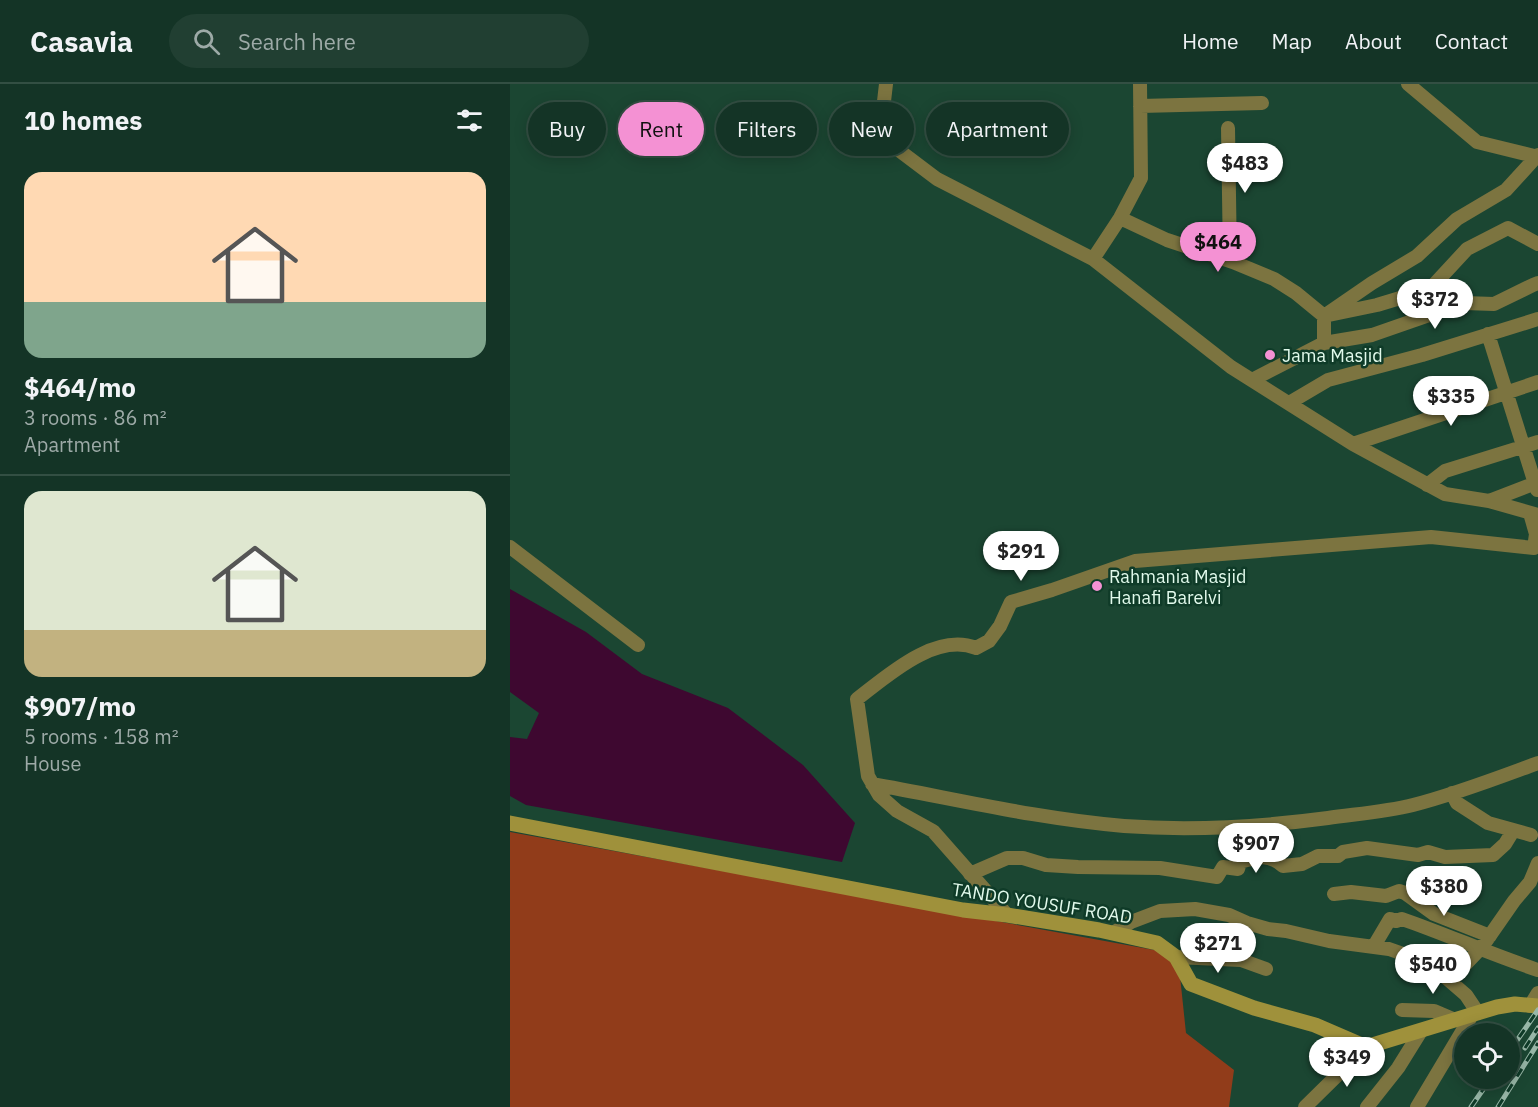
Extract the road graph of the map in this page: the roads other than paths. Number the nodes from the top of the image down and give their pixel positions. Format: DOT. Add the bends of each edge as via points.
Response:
graph roads {
  1 [pos="886,84"];
  2 [pos="1140,84"];
  3 [pos="1408,84"];
  4 [pos="1262,103"];
  5 [pos="1140,106"];
  6 [pos="1228,128"];
  7 [pos="1537,156"];
  8 [pos="1120,218"];
  9 [pos="1538,244"];
  10 [pos="1093,259"];
  11 [pos="1230,261"];
  12 [pos="1538,283"];
  13 [pos="1324,316"];
  14 [pos="1538,320"];
  15 [pos="1488,334"];
  16 [pos="1324,343"];
  17 [pos="1252,380"];
  18 [pos="1538,382"];
  19 [pos="1506,393"];
  20 [pos="1289,404"];
  21 [pos="1538,442"];
  22 [pos="1353,444"];
  23 [pos="1523,446"];
  24 [pos="1427,484"];
  25 [pos="1537,486"];
  26 [pos="1489,501"];
  27 [pos="1534,514"];
  28 [pos="510,547"];
  29 [pos="638,645"];
  30 [pos="1538,763"];
  31 [pos="872,784"];
  32 [pos="1452,793"];
  33 [pos="510,823"];
  34 [pos="1513,831"];
  35 [pos="1531,835"];
  36 [pos="1538,863"];
  37 [pos="970,874"];
  38 [pos="1334,894"];
  39 [pos="1006,915"];
  40 [pos="1113,933"];
  41 [pos="1490,936"];
  42 [pos="1374,946"];
  43 [pos="1480,950"];
  44 [pos="1176,957"];
  45 [pos="1266,969"];
  46 [pos="1538,970"];
  47 [pos="1451,982"];
  48 [pos="1535,1002"];
  49 [pos="1402,1010"];
  50 [pos="1475,1014"];
  51 [pos="1455,1020"];
  52 [pos="1421,1031"];
  53 [pos="1366,1047"];
  54 [pos="1305,1107"];
  55 [pos="1368,1107"];
  56 [pos="1417,1107"];
  1 -- 10 [label="street" via="880,136 937,179"];
  2 -- 5 [label="street"];
  3 -- 7 [label="street" via="1477,142"];
  4 -- 5 [label="street"];
  5 -- 8 [label="street" via="1141,178"];
  6 -- 11 [label="street"];
  7 -- 13 [label="street" via="1506,190 1458,219 1417,256"];
  8 -- 10 [label="street"];
  8 -- 11 [label="street" via="1167,240"];
  9 -- 13 [label="street" via="1508,228 1467,249 1431,290"];
  10 -- 17 [label="street"];
  11 -- 13 [label="street" via="1274,279"];
  12 -- 16 [label="street" via="1494,304 1464,303 1372,335"];
  13 -- 16 [label="street"];
  14 -- 15 [label="street"];
  15 -- 19 [label="street"];
  15 -- 20 [label="street" via="1328,380"];
  16 -- 17 [label="street"];
  17 -- 20 [label="street"];
  18 -- 19 [label="street"];
  19 -- 22 [label="street"];
  19 -- 23 [label="street"];
  20 -- 22 [label="street"];
  21 -- 23 [label="street"];
  22 -- 24 [label="street"];
  23 -- 24 [label="street" via="1445,471"];
  23 -- 25 [label="street"];
  24 -- 26 [label="street" via="1445,494"];
  25 -- 26 [label="street"];
  26 -- 27 [label="street"];
  27 -- 31 [label="street" via="1534,548 1431,537 1135,561 1011,602 989,641 976,648 953,644 928,651 857,699"];
  28 -- 29 [label="street"];
  30 -- 32 [label="street"];
  31 -- 32 [label="street" via="1037,815 1123,826 1195,829 1274,825 1386,811"];
  31 -- 37 [label="street" via="897,811 933,831"];
  32 -- 34 [label="street" via="1457,803 1488,823"];
  33 -- 39 [label="street, TANDO YOUSUF ROAD"];
  34 -- 35 [label="street"];
  34 -- 37 [label="street" via="1493,855 1445,857 1428,852 1418,855 1367,848 1283,866 1266,857 1256,858 1240,862 1238,869 1223,867 1216,877 1160,868 1046,865 1023,858 1007,858"];
  36 -- 41 [label="street" via="1530,882"];
  37 -- 39 [label="street"];
  38 -- 41 [label="street" via="1386,896 1405,892 1434,914"];
  39 -- 40 [label="street, TANDO YOUSUF ROAD"];
  40 -- 42 [label="street" via="1160,910 1195,909 1229,915 1268,929"];
  40 -- 44 [label="street, TANDO YOUSUF ROAD" via="1157,943"];
  41 -- 43 [label="street"];
  42 -- 43 [label="street" via="1390,919 1402,919"];
  42 -- 47 [label="street" via="1430,963"];
  43 -- 46 [label="street"];
  43 -- 47 [label="street"];
  44 -- 45 [label="street" via="1241,960"];
  44 -- 53 [label="street, TANDO YOUSUF ROAD" via="1191,984 1254,1008 1315,1024"];
  47 -- 50 [label="street" via="1466,995"];
  48 -- 50 [label="street"];
  49 -- 51 [label="street" via="1434,1011"];
  50 -- 51 [label="street"];
  50 -- 56 [label="street"];
  51 -- 52 [label="street"];
  52 -- 53 [label="street"];
  52 -- 55 [label="street"];
  53 -- 54 [label="street"];
}
